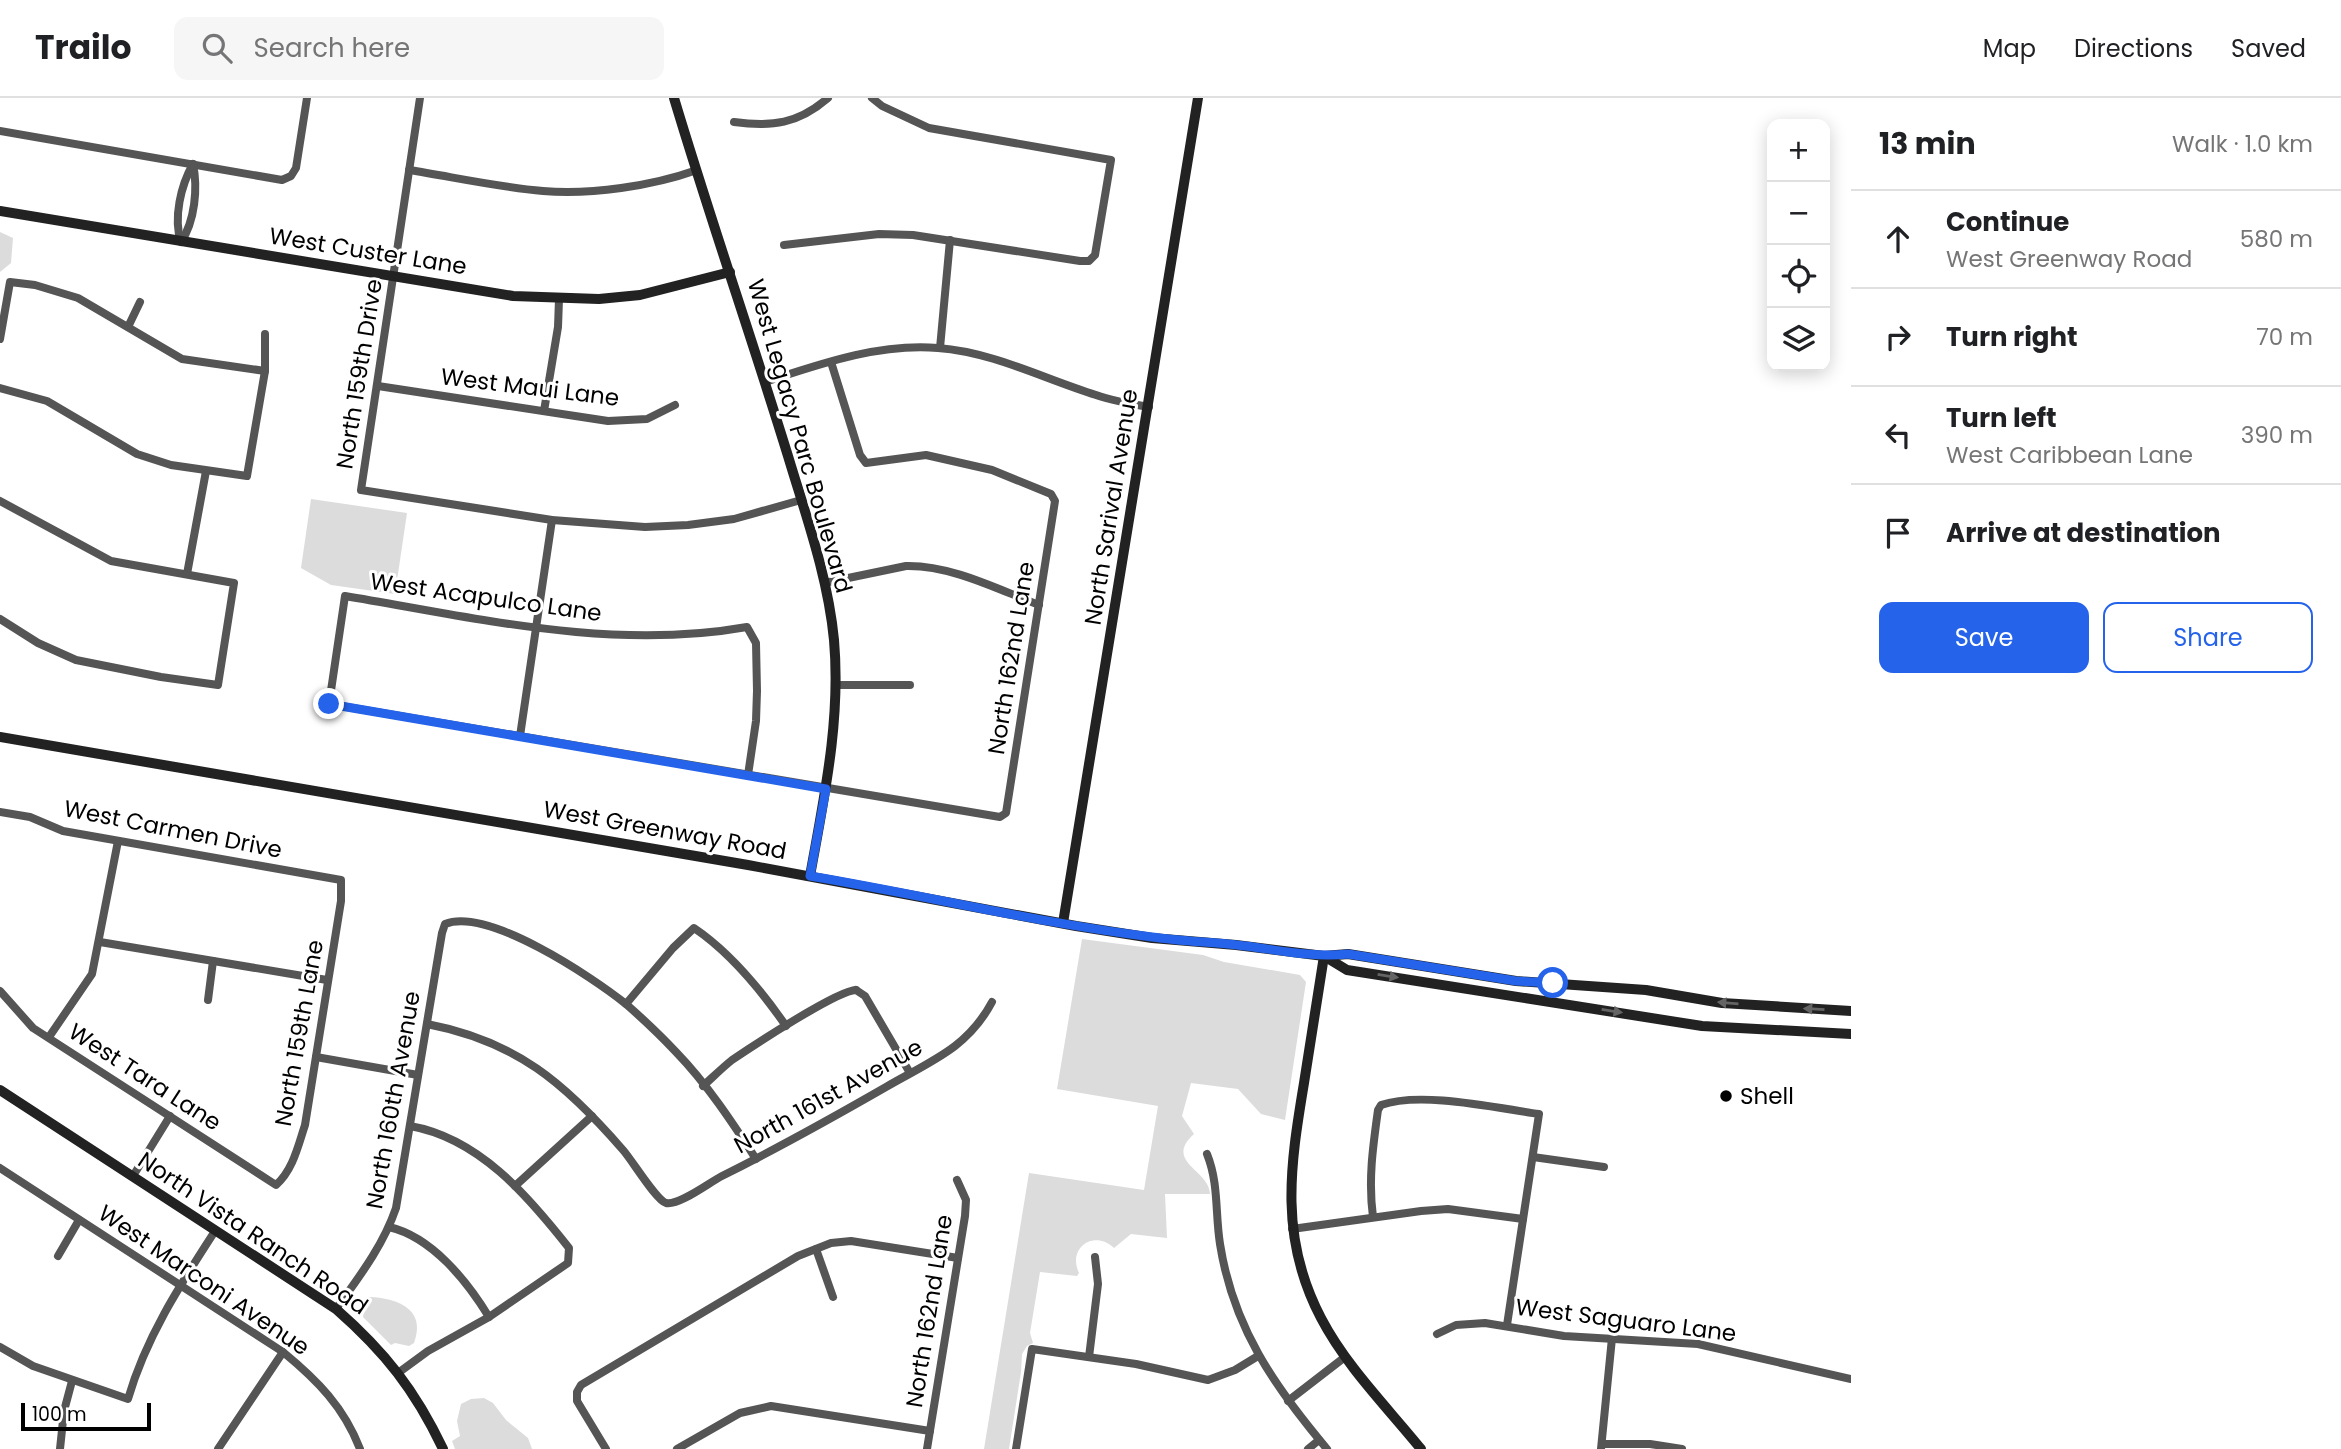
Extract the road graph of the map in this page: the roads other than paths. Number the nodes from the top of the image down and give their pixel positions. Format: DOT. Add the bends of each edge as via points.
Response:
graph roads {
  1 [pos="307,98"];
  2 [pos="420,98"];
  3 [pos="674,98"];
  4 [pos="828,98"];
  5 [pos="872,98"];
  6 [pos="1198,98"];
  7 [pos="734,122"];
  8 [pos="0,131"];
  9 [pos="193,164"];
  10 [pos="410,170"];
  11 [pos="697,170"];
  12 [pos="182,196"];
  13 [pos="194,198"];
  14 [pos="0,211"];
  15 [pos="950,240"];
  16 [pos="181,242"];
  17 [pos="784,245"];
  18 [pos="730,272"];
  19 [pos="394,276"];
  20 [pos="559,299"];
  21 [pos="140,302"];
  22 [pos="128,327"];
  23 [pos="0,333"];
  24 [pos="265,334"];
  25 [pos="940,348"];
  26 [pos="831,362"];
  27 [pos="265,372"];
  28 [pos="765,382"];
  29 [pos="378,386"];
  30 [pos="0,388"];
  31 [pos="675,405"];
  32 [pos="1149,407"];
  33 [pos="544,411"];
  34 [pos="206,471"];
  35 [pos="801,500"];
  36 [pos="0,501"];
  37 [pos="552,520"];
  38 [pos="187,575"];
  39 [pos="824,583"];
  40 [pos="1039,605"];
  41 [pos="0,619"];
  42 [pos="535,628"];
  43 [pos="835,685"];
  44 [pos="910,685"];
  45 [pos="520,736"];
  46 [pos="0,737"];
  47 [pos="748,775"];
  48 [pos="826,789"];
  49 [pos="0,812"];
  50 [pos="118,841"];
  51 [pos="810,876"];
  52 [pos="341,880"];
  53 [pos="1063,923"];
  54 [pos="100,942"];
  55 [pos="1324,956"];
  56 [pos="214,961"];
  57 [pos="327,980"];
  58 [pos="1,996"];
  59 [pos="208,1000"];
  60 [pos="992,1002"];
  61 [pos="626,1004"];
  62 [pos="1851,1011"];
  63 [pos="426,1024"];
  64 [pos="786,1026"];
  65 [pos="1851,1034"];
  66 [pos="49,1037"];
  67 [pos="316,1057"];
  68 [pos="910,1073"];
  69 [pos="418,1076"];
  70 [pos="703,1086"];
  71 [pos="0,1090"];
  72 [pos="170,1116"];
  73 [pos="592,1116"];
  74 [pos="410,1126"];
  75 [pos="1207,1154"];
  76 [pos="1533,1157"];
  77 [pos="756,1159"];
  78 [pos="1604,1167"];
  79 [pos="0,1168"];
  80 [pos="133,1176"];
  81 [pos="957,1180"];
  82 [pos="276,1185"];
  83 [pos="515,1186"];
  84 [pos="1373,1217"];
  85 [pos="1523,1219"];
  86 [pos="79,1220"];
  87 [pos="389,1227"];
  88 [pos="1292,1229"];
  89 [pos="215,1231"];
  90 [pos="816,1249"];
  91 [pos="58,1256"];
  92 [pos="1095,1257"];
  93 [pos="958,1258"];
  94 [pos="179,1286"];
  95 [pos="833,1297"];
  96 [pos="336,1309"];
  97 [pos="489,1317"];
  98 [pos="1507,1325"];
  99 [pos="1437,1334"];
  100 [pos="1612,1338"];
  101 [pos="0,1347"];
  102 [pos="283,1352"];
  103 [pos="1258,1356"];
  104 [pos="1089,1357"];
  105 [pos="1345,1357"];
  106 [pos="398,1373"];
  107 [pos="1851,1379"];
  108 [pos="72,1381"];
  109 [pos="1288,1401"];
  110 [pos="930,1431"];
  111 [pos="1319,1440"];
  112 [pos="1601,1447"];
  113 [pos="60,1449"];
  114 [pos="218,1449"];
  115 [pos="360,1449"];
  116 [pos="443,1449"];
  117 [pos="606,1449"];
  118 [pos="677,1449"];
  119 [pos="927,1449"];
  120 [pos="1016,1449"];
  121 [pos="1308,1449"];
  122 [pos="1327,1449"];
  123 [pos="1421,1449"];
  124 [pos="1682,1449"];
  1 -- 9 [label="street" via="296,168 290,176 282,180"];
  2 -- 10 [label="street, North 159th Drive"];
  3 -- 11 [label="main road, West Legacy Parc Boulevard"];
  4 -- 7 [label="street" via="790,121 764,126"];
  5 -- 15 [label="street" via="929,128 1111,160 1098,246 1089,261"];
  6 -- 32 [label="main road, North Sarival Avenue"];
  8 -- 9 [label="street"];
  9 -- 12 [label="street"];
  9 -- 13 [label="street"];
  10 -- 11 [label="street" via="544,191 614,189"];
  10 -- 19 [label="street, North 159th Drive"];
  11 -- 18 [label="main road, West Legacy Parc Boulevard"];
  12 -- 13 [label="street"];
  12 -- 16 [label="street" via="176,228"];
  13 -- 16 [label="street" via="188,231"];
  14 -- 16 [label="main road, West Custer Lane"];
  15 -- 17 [label="street" via="879,234"];
  15 -- 25 [label="street"];
  16 -- 19 [label="main road, West Custer Lane"];
  18 -- 20 [label="main road, West Custer Lane" via="640,295"];
  18 -- 28 [label="main road, West Legacy Parc Boulevard"];
  19 -- 20 [label="main road, West Custer Lane"];
  19 -- 29 [label="street, North 159th Drive"];
  20 -- 33 [label="street"];
  21 -- 22 [label="street"];
  22 -- 23 [label="street" via="78,298 10,282"];
  22 -- 27 [label="street" via="182,359"];
  24 -- 27 [label="street"];
  25 -- 26 [label="street" via="874,351"];
  25 -- 32 [label="street" via="1000,361 1096,395"];
  26 -- 28 [label="street"];
  26 -- 40 [label="street, North 162nd Lane" via="866,463 926,454 992,470 1051,494 1055,501"];
  27 -- 34 [label="street" via="247,476"];
  28 -- 35 [label="main road, West Legacy Parc Boulevard"];
  29 -- 33 [label="street, West Maui Lane"];
  29 -- 37 [label="street, North 159th Drive" via="361,490"];
  30 -- 34 [label="street" via="47,401 137,454"];
  31 -- 33 [label="street, West Maui Lane" via="647,419 608,421"];
  32 -- 53 [label="main road, North Sarival Avenue"];
  34 -- 38 [label="street"];
  35 -- 37 [label="street" via="734,519 688,525 617,526"];
  35 -- 39 [label="main road, West Legacy Parc Boulevard"];
  36 -- 38 [label="street" via="111,561"];
  37 -- 42 [label="street"];
  38 -- 41 [label="street" via="234,583 218,685 76,660"];
  39 -- 40 [label="street" via="920,566 946,570"];
  39 -- 43 [label="main road, West Legacy Parc Boulevard" via="834,639"];
  40 -- 48 [label="street, North 162nd Lane" via="1006,813 1000,817"];
  42 -- 45 [label="street"];
  42 -- 45 [label="street, West Acapulco Lane" via="345,596 329,704"];
  42 -- 47 [label="street, West Acapulco Lane" via="628,636 747,627 756,643 757,691"];
  43 -- 44 [label="street"];
  43 -- 48 [label="main road, West Legacy Parc Boulevard"];
  45 -- 47 [label="street"];
  46 -- 51 [label="main road, West Greenway Road"];
  47 -- 48 [label="street"];
  48 -- 51 [label="main road, West Legacy Parc Boulevard"];
  49 -- 50 [label="street, West Carmen Drive"];
  50 -- 52 [label="street, West Carmen Drive"];
  50 -- 54 [label="street"];
  51 -- 53 [label="main road, West Greenway Road"];
  52 -- 57 [label="street, North 159th Lane"];
  53 -- 55 [label="main road, West Greenway Road"];
  54 -- 56 [label="street"];
  54 -- 66 [label="street" via="92,974"];
  62 -- 55 [label="main road, West Greenway Road, one-way" via="1722,1003 1646,990 1516,981 1348,954"];
  55 -- 65 [label="main road, West Greenway Road, one-way" via="1346,970 1702,1026"];
  55 -- 88 [label="main road" via="1292,1156"];
  56 -- 57 [label="street"];
  56 -- 59 [label="street"];
  57 -- 67 [label="street, North 159th Lane"];
  58 -- 66 [label="street, West Tara Lane" via="33,1028"];
  60 -- 68 [label="street, North 161st Avenue" via="958,1044"];
  61 -- 63 [label="street, North 160th Avenue" via="530,942 489,926 455,921 445,924 442,933"];
  61 -- 64 [label="street" via="695,929 756,986"];
  61 -- 70 [label="street" via="677,1053"];
  63 -- 69 [label="street, North 160th Avenue"];
  63 -- 73 [label="street" via="490,1042 532,1065"];
  64 -- 68 [label="street" via="857,986"];
  64 -- 70 [label="street" via="731,1061"];
  66 -- 72 [label="street, West Tara Lane"];
  67 -- 69 [label="street"];
  67 -- 82 [label="street, North 159th Lane" via="299,1145 285,1177"];
  68 -- 77 [label="street, North 161st Avenue"];
  69 -- 74 [label="street, North 160th Avenue"];
  70 -- 77 [label="street"];
  71 -- 80 [label="main road, North Vista Ranch Road"];
  72 -- 80 [label="street"];
  72 -- 82 [label="street, West Tara Lane"];
  73 -- 77 [label="street, North 161st Avenue" via="659,1198 669,1203"];
  73 -- 83 [label="street"];
  74 -- 83 [label="street" via="476,1154"];
  74 -- 87 [label="street, North 160th Avenue"];
  75 -- 103 [label="street" via="1227,1280"];
  76 -- 78 [label="street"];
  76 -- 84 [label="street" via="1539,1114 1433,1101 1381,1105 1370,1169"];
  76 -- 85 [label="street"];
  79 -- 86 [label="street, West Marconi Avenue"];
  80 -- 89 [label="main road, North Vista Ranch Road"];
  81 -- 93 [label="street, North 162nd Lane" via="965,1200"];
  83 -- 97 [label="street" via="569,1248 568,1262"];
  84 -- 85 [label="street" via="1448,1209"];
  84 -- 88 [label="street"];
  85 -- 98 [label="street"];
  86 -- 91 [label="street"];
  86 -- 94 [label="street, West Marconi Avenue"];
  87 -- 96 [label="street, North 160th Avenue"];
  87 -- 97 [label="street" via="404,1230 430,1248 474,1292"];
  88 -- 105 [label="main road" via="1314,1304"];
  89 -- 94 [label="street"];
  89 -- 96 [label="main road, North Vista Ranch Road"];
  90 -- 93 [label="street" via="851,1241"];
  90 -- 95 [label="street"];
  90 -- 117 [label="street" via="581,1385 577,1401"];
  92 -- 104 [label="street" via="1098,1284"];
  93 -- 110 [label="street, North 162nd Lane"];
  94 -- 102 [label="street, West Marconi Avenue"];
  94 -- 108 [label="street" via="147,1346 128,1399"];
  96 -- 106 [label="main road, North Vista Ranch Road" via="382,1351"];
  97 -- 106 [label="street"];
  98 -- 99 [label="street, West Saguaro Lane" via="1456,1325"];
  98 -- 100 [label="street, West Saguaro Lane" via="1564,1336"];
  100 -- 107 [label="street, West Saguaro Lane" via="1698,1344"];
  100 -- 112 [label="street"];
  101 -- 108 [label="street"];
  102 -- 114 [label="street"];
  102 -- 115 [label="street, West Marconi Avenue" via="330,1395"];
  103 -- 104 [label="street" via="1208,1380"];
  103 -- 109 [label="street"];
  104 -- 120 [label="street" via="1032,1349"];
  105 -- 109 [label="street"];
  105 -- 123 [label="main road"];
  106 -- 116 [label="main road, North Vista Ranch Road"];
  108 -- 113 [label="street"];
  109 -- 111 [label="street"];
  110 -- 118 [label="street" via="771,1406 740,1413"];
  110 -- 119 [label="street, North 162nd Lane"];
  111 -- 121 [label="street"];
  111 -- 122 [label="street"];
  112 -- 124 [label="street" via="1650,1444"];
}
